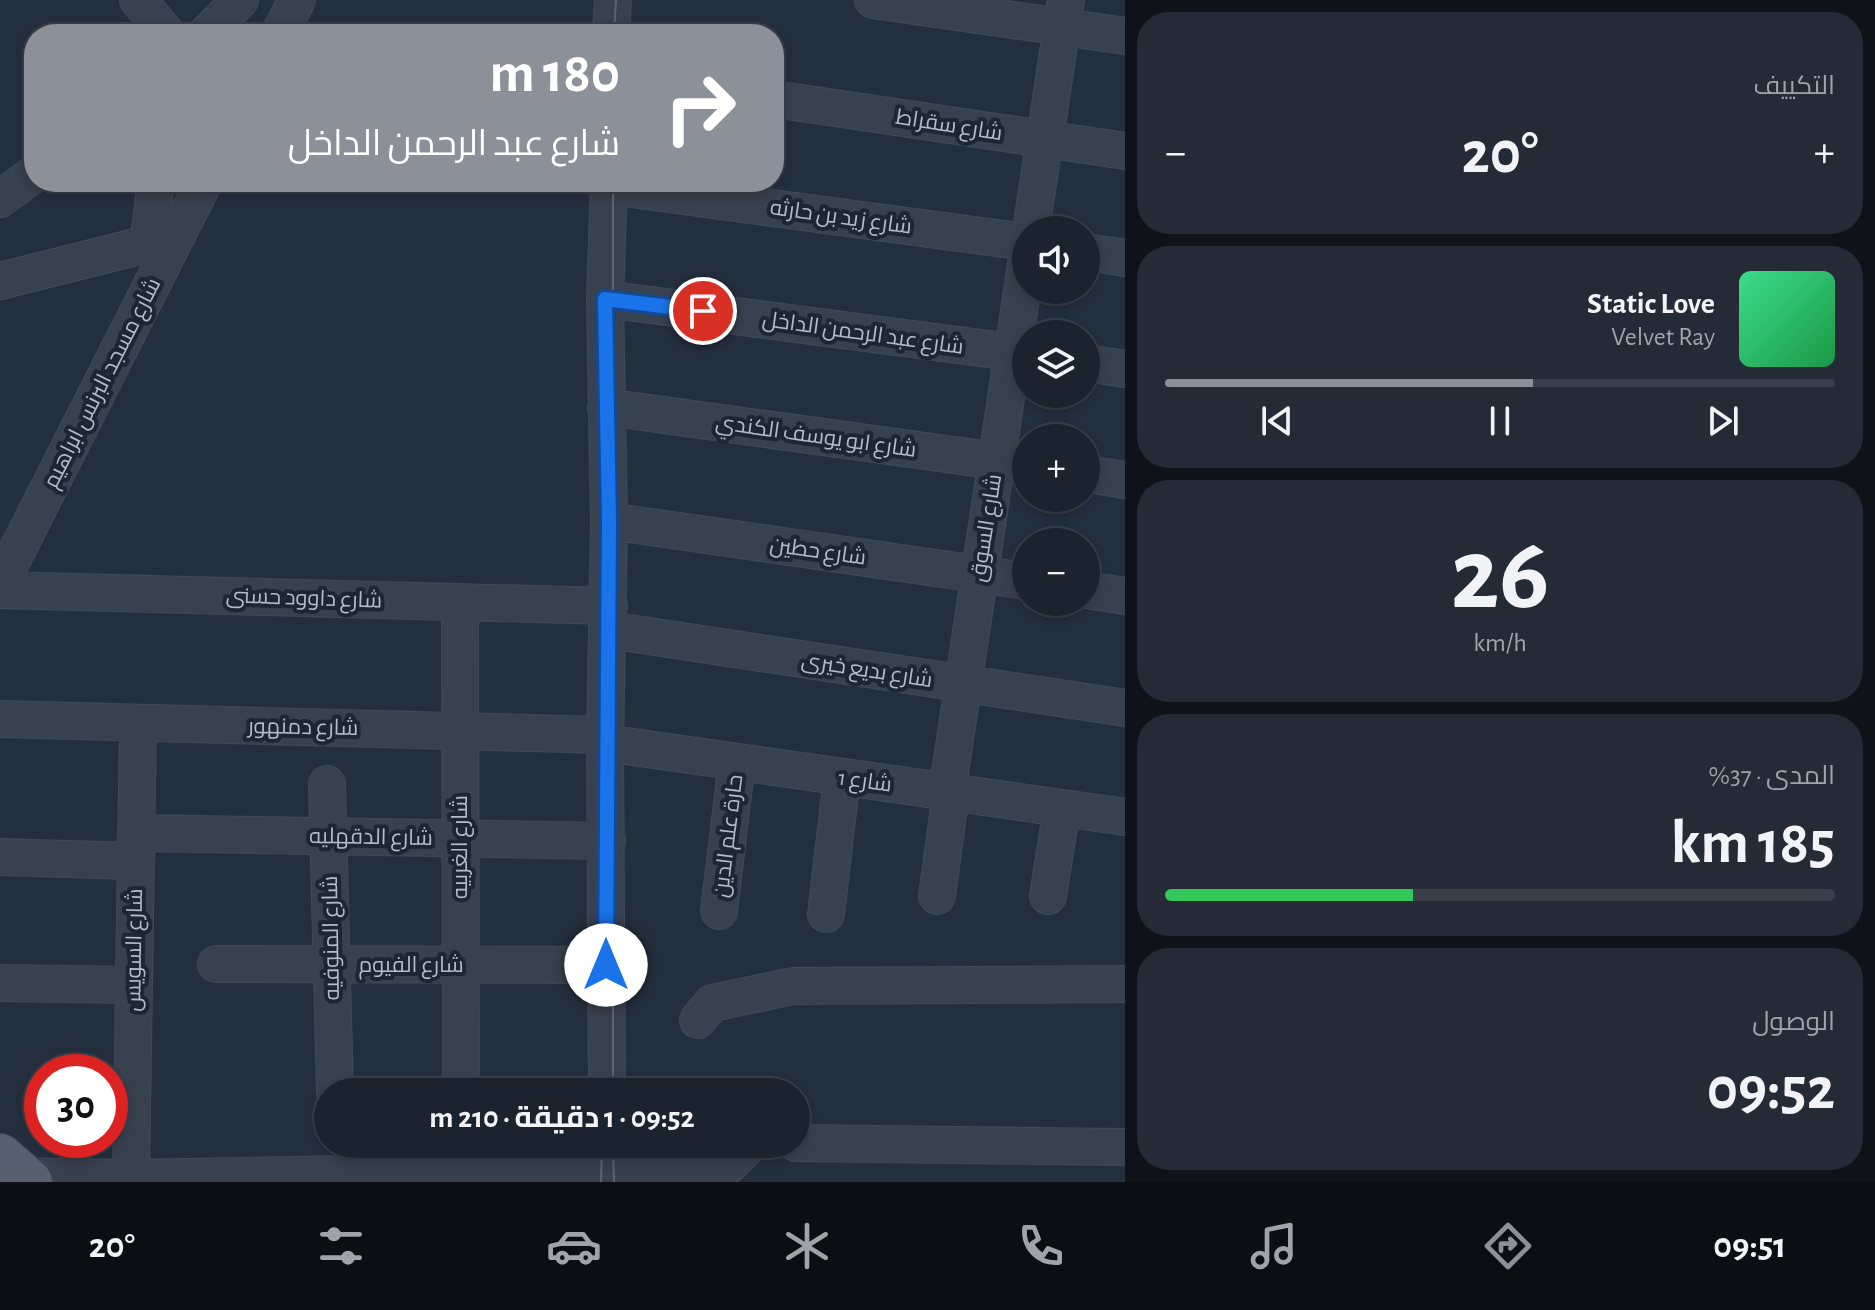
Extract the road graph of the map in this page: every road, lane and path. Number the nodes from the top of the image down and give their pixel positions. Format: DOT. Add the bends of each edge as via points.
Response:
graph roads {
  1 [pos="138,0"];
  2 [pos="240,0"];
  3 [pos="297,0"];
  4 [pos="613,0"];
  5 [pos="873,0"];
  6 [pos="953,6"];
  7 [pos="1064,13"];
  8 [pos="158,24"];
  9 [pos="216,24"];
  10 [pos="284,24"];
  11 [pos="612,24"];
  12 [pos="1125,36"];
  13 [pos="784,101"];
  14 [pos="1044,141"];
  15 [pos="1125,151"];
  16 [pos="24,181"];
  17 [pos="157,192"];
  18 [pos="197,192"];
  19 [pos="609,192"];
  20 [pos="667,192"];
  21 [pos="0,199"];
  22 [pos="1033,216"];
  23 [pos="162,240"];
  24 [pos="1012,240"];
  25 [pos="1100,254"];
  26 [pos="1125,258"];
  27 [pos="0,281"];
  28 [pos="605,299"];
  29 [pos="1012,352"];
  30 [pos="1100,365"];
  31 [pos="1125,369"];
  32 [pos="606,407"];
  33 [pos="1015,408"];
  34 [pos="1011,463"];
  35 [pos="1100,476"];
  36 [pos="1125,480"];
  37 [pos="609,521"];
  38 [pos="979,574"];
  39 [pos="1012,579"];
  40 [pos="0,587"];
  41 [pos="1100,592"];
  42 [pos="1125,596"];
  43 [pos="460,603"];
  44 [pos="609,618"];
  45 [pos="963,685"];
  46 [pos="1125,708"];
  47 [pos="0,719"];
  48 [pos="138,723"];
  49 [pos="460,730"];
  50 [pos="606,739"];
  51 [pos="737,762"];
  52 [pos="842,777"];
  53 [pos="327,784"];
  54 [pos="949,793"];
  55 [pos="1062,808"];
  56 [pos="1125,817"];
  57 [pos="329,836"];
  58 [pos="460,838"];
  59 [pos="607,841"];
  60 [pos="136,847"];
  61 [pos="0,857"];
  62 [pos="937,896"];
  63 [pos="1048,896"];
  64 [pos="719,911"];
  65 [pos="826,914"];
  66 [pos="216,964"];
  67 [pos="332,964"];
  68 [pos="460,965"];
  69 [pos="606,965"];
  70 [pos="0,983"];
  71 [pos="1125,984"];
  72 [pos="134,985"];
  73 [pos="698,1020"];
  74 [pos="335,1078"];
  75 [pos="461,1078"];
  76 [pos="607,1078"];
  77 [pos="810,1143"];
  78 [pos="1125,1147"];
  79 [pos="461,1158"];
  80 [pos="736,1158"];
  81 [pos="609,1166"];
  82 [pos="337,1167"];
  83 [pos="13,1172"];
  84 [pos="507,1177"];
  85 [pos="131,1178"];
  86 [pos="421,1178"];
  87 [pos="253,1179"];
  1 -- 8 [label="street"];
  2 -- 9 [label="street"];
  3 -- 10 [label="street"];
  4 -- 11 [label="street"];
  5 -- 6 [label="street"];
  6 -- 7 [label="street"];
  7 -- 12 [label="street"];
  7 -- 14 [label="street"];
  13 -- 14 [label="street, شارع سقراط"];
  14 -- 15 [label="street, شارع سقراط"];
  14 -- 22 [label="street"];
  16 -- 21 [label="street"];
  17 -- 23 [label="street"];
  18 -- 23 [label="street, شارع مسجد البرنس ابراهيم"];
  19 -- 28 [label="street"];
  20 -- 24 [label="street, شارع زيد بن حارثه"];
  23 -- 27 [label="street"];
  23 -- 40 [label="street, شارع مسجد البرنس ابراهيم"];
  25 -- 26 [label="street"];
  28 -- 29 [label="street, شارع عبد الرحمن الداخل"];
  28 -- 32 [label="street"];
  30 -- 31 [label="street"];
  32 -- 34 [label="street, شارع ابو يوسف الكندي"];
  32 -- 37 [label="street"];
  33 -- 34 [label="street, شارع السوق"];
  34 -- 38 [label="street, شارع السوق"];
  35 -- 36 [label="street"];
  37 -- 38 [label="street, شارع حطين"];
  37 -- 44 [label="street"];
  38 -- 39 [label="street, شارع حطين"];
  38 -- 45 [label="street, شارع السوق"];
  40 -- 43 [label="street, شارع داوود حسنى"];
  41 -- 42 [label="street"];
  43 -- 44 [label="street, شارع داوود حسنى"];
  43 -- 49 [label="street, شارع الغربيه"];
  44 -- 45 [label="street, شارع بديع خيرى"];
  44 -- 50 [label="street"];
  45 -- 46 [label="street, شارع بديع خيرى"];
  45 -- 54 [label="street, شارع السوق"];
  47 -- 48 [label="street, شارع دمنهور"];
  48 -- 49 [label="street, شارع دمنهور"];
  48 -- 60 [label="street, شارع السويس"];
  49 -- 50 [label="street, شارع دمنهور"];
  49 -- 58 [label="street, شارع الغربيه"];
  50 -- 51 [label="street, شارع 1"];
  50 -- 59 [label="street"];
  51 -- 52 [label="street, شارع 1"];
  51 -- 64 [label="street, حارة علم الدين"];
  52 -- 54 [label="street, شارع 1"];
  52 -- 65 [label="street"];
  53 -- 57 [label="street, شارع المنوفيه"];
  54 -- 55 [label="street, شارع 1"];
  54 -- 62 [label="street, شارع السوق"];
  55 -- 56 [label="street, شارع 1"];
  55 -- 63 [label="street"];
  57 -- 58 [label="street, شارع الدقهليه"];
  57 -- 60 [label="street, شارع الدقهليه"];
  57 -- 67 [label="street, شارع المنوفيه"];
  58 -- 59 [label="street, شارع الدقهليه"];
  58 -- 68 [label="street, شارع الغربيه"];
  59 -- 69 [label="street"];
  60 -- 61 [label="street, شارع الدقهليه"];
  60 -- 72 [label="street, شارع السويس"];
  66 -- 67 [label="street, شارع الفيوم"];
  67 -- 68 [label="street, شارع الفيوم"];
  67 -- 74 [label="street, شارع المنوفيه"];
  68 -- 69 [label="street, شارع الفيوم"];
  68 -- 75 [label="street, شارع الغربيه"];
  69 -- 76 [label="street"];
  70 -- 72 [label="street"];
  71 -- 73 [label="street" via="793,986 712,1003"];
  72 -- 85 [label="street, شارع السويس"];
  77 -- 78 [label="street"];
  79 -- 84 [label="street"];
  79 -- 86 [label="street"];
  80 -- 81 [label="street" via="729,1165"];
  81 -- 84 [label="street"];
  82 -- 86 [label="street"];
  82 -- 87 [label="street"];
  83 -- 85 [label="street"];
  85 -- 87 [label="street"];
}
